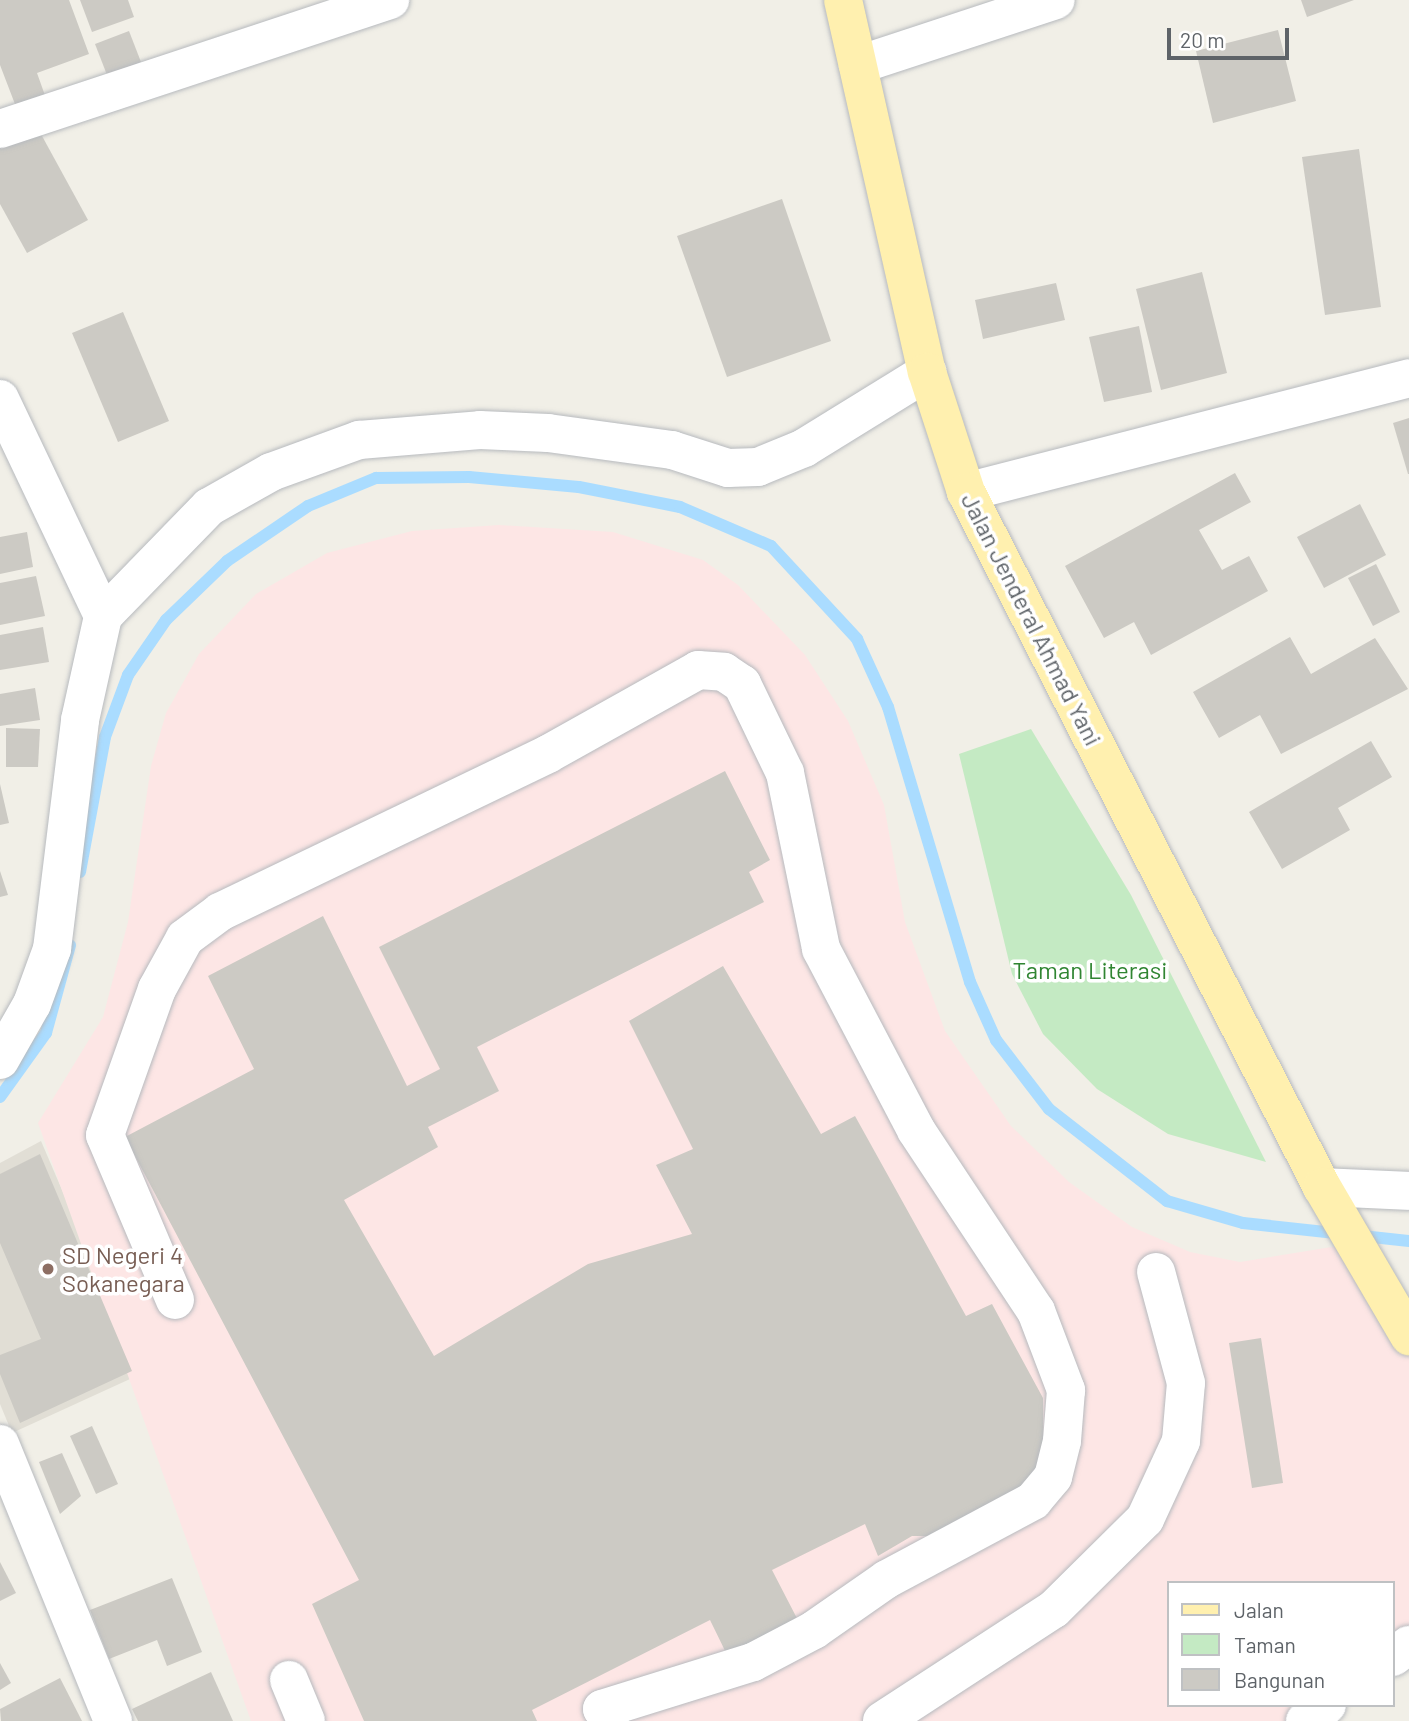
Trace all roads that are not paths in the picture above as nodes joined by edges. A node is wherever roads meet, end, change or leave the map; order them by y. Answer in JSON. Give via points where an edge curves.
{"nodes":[{"id":1,"x":390,"y":0,"type":"edge"},
{"id":2,"x":843,"y":0,"type":"edge"},
{"id":3,"x":1056,"y":0,"type":"edge"},
{"id":4,"x":858,"y":65,"type":"junction"},
{"id":5,"x":0,"y":129,"type":"edge"},
{"id":6,"x":927,"y":372,"type":"junction"},
{"id":7,"x":1409,"y":378,"type":"edge"},
{"id":8,"x":0,"y":399,"type":"edge"},
{"id":9,"x":966,"y":492,"type":"junction"},
{"id":10,"x":103,"y":616,"type":"junction"},
{"id":11,"x":0,"y":1060,"type":"edge"},
{"id":12,"x":1409,"y":1191,"type":"edge"},
{"id":13,"x":1326,"y":1192,"type":"junction"},
{"id":14,"x":1156,"y":1272,"type":"dead end"},
{"id":15,"x":175,"y":1300,"type":"dead end"},
{"id":16,"x":1409,"y":1336,"type":"edge"},
{"id":17,"x":2,"y":1452,"type":"edge"},
{"id":18,"x":289,"y":1680,"type":"dead end"},
{"id":19,"x":1324,"y":1707,"type":"edge"},
{"id":20,"x":600,"y":1717,"type":"edge"},
{"id":21,"x":113,"y":1721,"type":"edge"},
{"id":22,"x":306,"y":1721,"type":"edge"},
{"id":23,"x":882,"y":1721,"type":"edge"},
{"id":24,"x":1306,"y":1721,"type":"edge"}],
"edges":[{"from":1,"to":5,"type":"street"},
{"from":2,"to":4,"type":"main road","name":"Jalan Jenderal Ahmad Yani"},
{"from":3,"to":4,"type":"street"},
{"from":4,"to":6,"type":"main road","name":"Jalan Jenderal Ahmad Yani"},
{"from":6,"to":9,"type":"main road","name":"Jalan Jenderal Ahmad Yani"},
{"from":6,"to":10,"type":"street","via":[[804,448],[758,467],[728,468],[672,450],[548,433],[359,440],[271,472],[209,507]]},
{"from":7,"to":9,"type":"street"},
{"from":8,"to":10,"type":"street"},
{"from":9,"to":13,"type":"main road","name":"Jalan Jenderal Ahmad Yani"},
{"from":10,"to":11,"type":"street","via":[[80,719],[51,949],[32,1004]]},
{"from":12,"to":13,"type":"street"},
{"from":13,"to":16,"type":"main road","name":"Jalan Jenderal Ahmad Yani"},
{"from":14,"to":23,"type":"street","via":[[1186,1383],[1181,1441],[1145,1519],[1054,1609]]},
{"from":15,"to":20,"type":"street","via":[[105,1135],[157,989],[185,938],[220,912],[548,754],[698,670],[724,672],[742,684],[785,773],[821,949],[916,1130],[1036,1311],[1066,1390],[1062,1441],[1052,1477],[1033,1501],[887,1579],[814,1630],[753,1662]]},
{"from":17,"to":21,"type":"street"},
{"from":18,"to":22,"type":"street"},
{"from":19,"to":24,"type":"street"}]}
